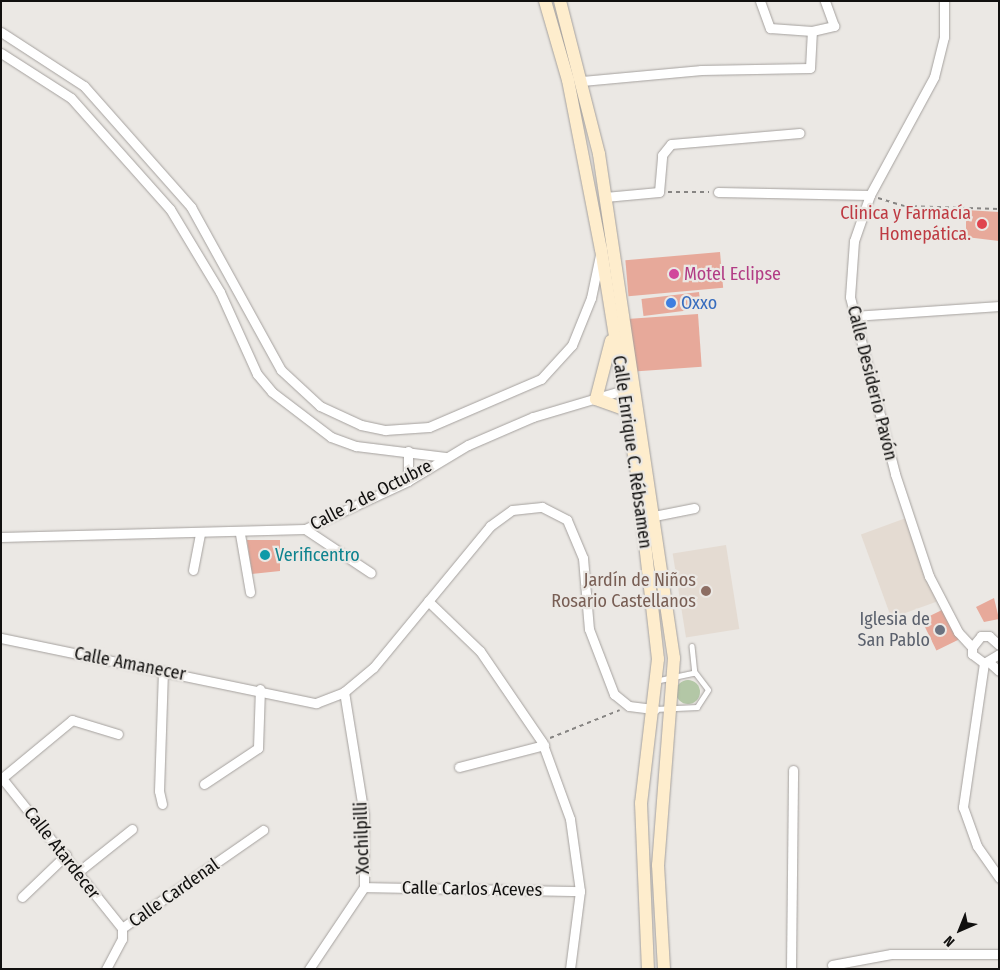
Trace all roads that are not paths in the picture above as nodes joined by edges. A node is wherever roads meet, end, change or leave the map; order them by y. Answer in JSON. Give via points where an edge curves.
{"nodes":[{"id":1,"x":545,"y":1,"type":"edge"},
{"id":2,"x":560,"y":1,"type":"edge"},
{"id":3,"x":760,"y":1,"type":"edge"},
{"id":4,"x":825,"y":1,"type":"edge"},
{"id":5,"x":944,"y":1,"type":"edge"},
{"id":6,"x":812,"y":31,"type":"junction"},
{"id":7,"x":1,"y":32,"type":"edge"},
{"id":8,"x":1,"y":53,"type":"edge"},
{"id":9,"x":582,"y":81,"type":"junction"},
{"id":10,"x":800,"y":132,"type":"dead end"},
{"id":11,"x":718,"y":192,"type":"road end"},
{"id":12,"x":870,"y":195,"type":"junction"},
{"id":13,"x":605,"y":197,"type":"junction"},
{"id":14,"x":202,"y":225,"type":"junction"},
{"id":15,"x":187,"y":234,"type":"junction"},
{"id":16,"x":600,"y":249,"type":"junction"},
{"id":17,"x":999,"y":306,"type":"edge"},
{"id":18,"x":854,"y":316,"type":"junction"},
{"id":19,"x":612,"y":326,"type":"junction"},
{"id":20,"x":634,"y":382,"type":"junction"},
{"id":21,"x":624,"y":392,"type":"junction"},
{"id":22,"x":596,"y":399,"type":"junction"},
{"id":23,"x":626,"y":410,"type":"junction"},
{"id":24,"x":408,"y":451,"type":"junction"},
{"id":25,"x":445,"y":457,"type":"junction"},
{"id":26,"x":408,"y":480,"type":"junction"},
{"id":27,"x":694,"y":508,"type":"dead end"},
{"id":28,"x":654,"y":516,"type":"junction"},
{"id":29,"x":306,"y":529,"type":"junction"},
{"id":30,"x":200,"y":534,"type":"junction"},
{"id":31,"x":240,"y":534,"type":"junction"},
{"id":32,"x":1,"y":537,"type":"edge"},
{"id":33,"x":193,"y":570,"type":"dead end"},
{"id":34,"x":371,"y":573,"type":"dead end"},
{"id":35,"x":250,"y":592,"type":"dead end"},
{"id":36,"x":428,"y":601,"type":"junction"},
{"id":37,"x":1,"y":638,"type":"edge"},
{"id":38,"x":998,"y":640,"type":"edge"},
{"id":39,"x":692,"y":646,"type":"dead end"},
{"id":40,"x":972,"y":647,"type":"junction"},
{"id":41,"x":999,"y":654,"type":"edge"},
{"id":42,"x":987,"y":663,"type":"junction"},
{"id":43,"x":999,"y":671,"type":"edge"},
{"id":44,"x":163,"y":672,"type":"junction"},
{"id":45,"x":695,"y":673,"type":"junction"},
{"id":46,"x":673,"y":676,"type":"junction"},
{"id":47,"x":658,"y":681,"type":"junction"},
{"id":48,"x":260,"y":689,"type":"junction"},
{"id":49,"x":344,"y":692,"type":"junction"},
{"id":50,"x":655,"y":709,"type":"junction"},
{"id":51,"x":671,"y":709,"type":"junction"},
{"id":52,"x":118,"y":734,"type":"dead end"},
{"id":53,"x":543,"y":743,"type":"junction"},
{"id":54,"x":459,"y":767,"type":"dead end"},
{"id":55,"x":793,"y":770,"type":"dead end"},
{"id":56,"x":2,"y":778,"type":"edge"},
{"id":57,"x":204,"y":784,"type":"dead end"},
{"id":58,"x":162,"y":804,"type":"dead end"},
{"id":59,"x":132,"y":829,"type":"dead end"},
{"id":60,"x":263,"y":830,"type":"dead end"},
{"id":61,"x":66,"y":855,"type":"junction"},
{"id":62,"x":78,"y":872,"type":"junction"},
{"id":63,"x":999,"y":878,"type":"edge"},
{"id":64,"x":364,"y":887,"type":"junction"},
{"id":65,"x":580,"y":891,"type":"junction"},
{"id":66,"x":644,"y":893,"type":"junction"},
{"id":67,"x":22,"y":897,"type":"dead end"},
{"id":68,"x":122,"y":928,"type":"junction"},
{"id":69,"x":999,"y":954,"type":"edge"},
{"id":70,"x":832,"y":966,"type":"dead end"},
{"id":71,"x":106,"y":969,"type":"edge"},
{"id":72,"x":310,"y":969,"type":"edge"},
{"id":73,"x":570,"y":969,"type":"edge"},
{"id":74,"x":643,"y":969,"type":"edge"},
{"id":75,"x":648,"y":969,"type":"edge"},
{"id":76,"x":664,"y":969,"type":"edge"},
{"id":77,"x":791,"y":969,"type":"edge"}],
"edges":[{"from":1,"to":16,"type":"main road","name":"Calle Enrique C. Rébsamen","via":[[568,80]]},
{"from":2,"to":9,"type":"main road","name":"Calle Enrique C. Rébsamen"},
{"from":3,"to":6,"type":"street","via":[[770,28]]},
{"from":4,"to":6,"type":"street","via":[[834,26]]},
{"from":5,"to":12,"type":"street","name":"Calle Desiderio Pavón","via":[[944,37],[934,77]]},
{"from":6,"to":9,"type":"street","via":[[810,68],[701,70]]},
{"from":7,"to":14,"type":"street","via":[[84,86]]},
{"from":8,"to":15,"type":"street","via":[[71,98],[170,208]]},
{"from":9,"to":13,"type":"main road","name":"Calle Enrique C. Rébsamen"},
{"from":10,"to":13,"type":"street","via":[[671,144],[662,155],[658,192]]},
{"from":11,"to":12,"type":"street"},
{"from":12,"to":18,"type":"street","name":"Calle Desiderio Pavón","via":[[850,264]]},
{"from":13,"to":20,"type":"main road","name":"Calle Enrique C. Rébsamen"},
{"from":14,"to":15,"type":"street"},
{"from":14,"to":16,"type":"street","via":[[282,370],[338,416],[385,430],[409,430],[447,422],[541,379],[560,362],[576,338],[591,298]]},
{"from":15,"to":24,"type":"street","via":[[220,292],[257,374],[272,392],[331,437],[356,446]]},
{"from":16,"to":19,"type":"main road","name":"Calle Enrique C. Rébsamen"},
{"from":17,"to":18,"type":"street"},
{"from":18,"to":40,"type":"street","name":"Calle Desiderio Pavón","via":[[895,474],[930,576],[958,632]]},
{"from":19,"to":21,"type":"main road","name":"Calle Enrique C. Rébsamen"},
{"from":19,"to":22,"type":"main road"},
{"from":20,"to":21,"type":"street"},
{"from":20,"to":28,"type":"main road","name":"Calle Enrique C. Rébsamen"},
{"from":21,"to":22,"type":"street","name":"Calle 2 de Octubre"},
{"from":21,"to":23,"type":"main road","name":"Calle Enrique C. Rébsamen"},
{"from":22,"to":23,"type":"main road"},
{"from":22,"to":25,"type":"street","name":"Calle 2 de Octubre","via":[[533,417]]},
{"from":23,"to":47,"type":"main road","name":"Calle Enrique C. Rébsamen","via":[[643,516]]},
{"from":24,"to":25,"type":"street"},
{"from":24,"to":26,"type":"street"},
{"from":25,"to":26,"type":"street","name":"Calle 2 de Octubre"},
{"from":26,"to":29,"type":"street","name":"Calle 2 de Octubre"},
{"from":27,"to":28,"type":"street"},
{"from":28,"to":46,"type":"main road","name":"Calle Enrique C. Rébsamen"},
{"from":29,"to":31,"type":"street","name":"Calle 2 de Octubre"},
{"from":29,"to":34,"type":"street"},
{"from":30,"to":31,"type":"street","name":"Calle 2 de Octubre"},
{"from":30,"to":32,"type":"street","name":"Calle 2 de Octubre"},
{"from":30,"to":33,"type":"street"},
{"from":31,"to":35,"type":"street"},
{"from":36,"to":49,"type":"street","name":"Calle Amanecer","via":[[373,668]]},
{"from":36,"to":50,"type":"street","name":"Calle Amanecer","via":[[490,526],[512,510],[542,507],[566,520],[583,558],[589,629],[614,694],[629,706]]},
{"from":36,"to":53,"type":"street","via":[[480,651]]},
{"from":37,"to":44,"type":"street","name":"Calle Amanecer"},
{"from":38,"to":40,"type":"street","via":[[981,636]]},
{"from":39,"to":45,"type":"lane"},
{"from":40,"to":42,"type":"street","name":"Calle Desiderio Pavón","via":[[972,654]]},
{"from":41,"to":42,"type":"street"},
{"from":42,"to":43,"type":"street"},
{"from":42,"to":63,"type":"street","via":[[963,807],[977,846]]},
{"from":44,"to":48,"type":"street","name":"Calle Amanecer"},
{"from":44,"to":58,"type":"street","via":[[159,791]]},
{"from":45,"to":46,"type":"lane"},
{"from":45,"to":51,"type":"lane","via":[[708,690],[705,700],[685,711]]},
{"from":46,"to":47,"type":"lane"},
{"from":46,"to":51,"type":"main road","name":"Calle Enrique C. Rébsamen"},
{"from":47,"to":50,"type":"main road","name":"Calle Enrique C. Rébsamen"},
{"from":48,"to":49,"type":"street","name":"Calle Amanecer","via":[[316,703]]},
{"from":48,"to":57,"type":"street","via":[[258,748]]},
{"from":49,"to":64,"type":"street","name":"Xochilpilli","via":[[364,815]]},
{"from":50,"to":51,"type":"lane"},
{"from":50,"to":66,"type":"main road","name":"Calle Enrique C. Rébsamen","via":[[641,803]]},
{"from":51,"to":76,"type":"main road","name":"Calle Enrique C. Rébsamen","via":[[658,865]]},
{"from":52,"to":56,"type":"street","via":[[72,720]]},
{"from":53,"to":54,"type":"street"},
{"from":53,"to":65,"type":"street","via":[[570,819]]},
{"from":55,"to":77,"type":"street"},
{"from":56,"to":61,"type":"street","name":"Calle Atardecer"},
{"from":59,"to":62,"type":"street"},
{"from":60,"to":68,"type":"street","name":"Calle Cardenal"},
{"from":61,"to":62,"type":"street","name":"Calle Atardecer"},
{"from":61,"to":67,"type":"street"},
{"from":62,"to":68,"type":"street","name":"Calle Atardecer"},
{"from":64,"to":65,"type":"street","name":"Calle Carlos Aceves"},
{"from":64,"to":72,"type":"street","name":"Xochilpilli"},
{"from":65,"to":73,"type":"street"},
{"from":66,"to":74,"type":"street","via":[[640,911]]},
{"from":66,"to":75,"type":"main road","name":"Calle Enrique C. Rébsamen"},
{"from":68,"to":71,"type":"street","name":"Calle Cardenal","via":[[122,939]]},
{"from":69,"to":70,"type":"street","via":[[891,954]]}]}
